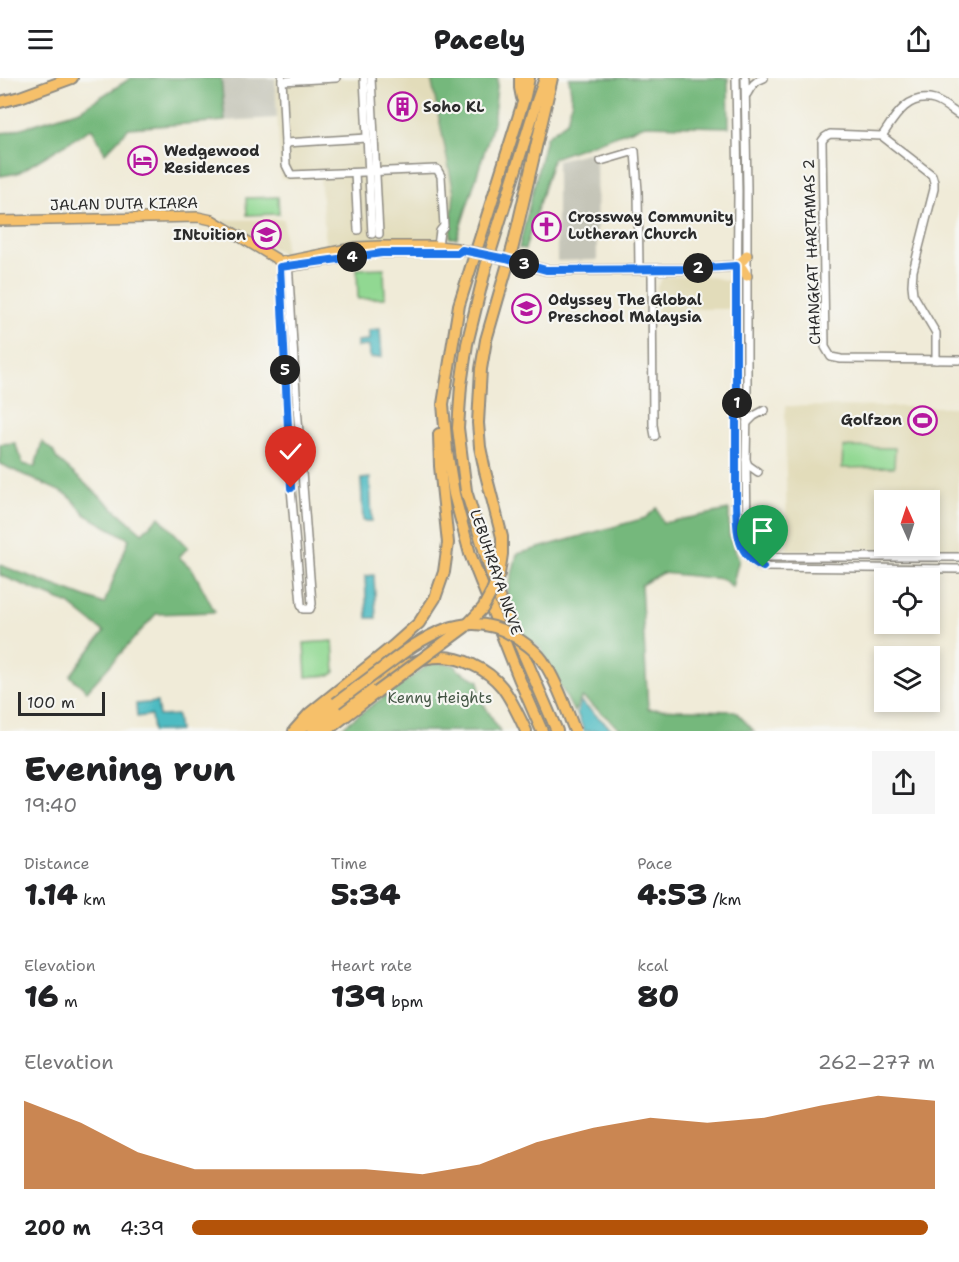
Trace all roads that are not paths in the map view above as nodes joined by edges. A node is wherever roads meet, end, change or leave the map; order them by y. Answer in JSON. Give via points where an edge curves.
{"nodes":[{"id":1,"x":72,"y":78,"type":"edge"},
{"id":2,"x":336,"y":78,"type":"edge"},
{"id":3,"x":364,"y":78,"type":"edge"},
{"id":4,"x":371,"y":78,"type":"edge"},
{"id":5,"x":520,"y":78,"type":"edge"},
{"id":6,"x":529,"y":78,"type":"edge"},
{"id":7,"x":539,"y":78,"type":"edge"},
{"id":8,"x":545,"y":78,"type":"edge"},
{"id":9,"x":552,"y":78,"type":"edge"},
{"id":10,"x":736,"y":78,"type":"edge"},
{"id":11,"x":745,"y":78,"type":"edge"},
{"id":12,"x":764,"y":78,"type":"edge"},
{"id":13,"x":282,"y":80,"type":"edge"},
{"id":14,"x":745,"y":96,"type":"junction"},
{"id":15,"x":0,"y":102,"type":"edge"},
{"id":16,"x":523,"y":104,"type":"junction"},
{"id":17,"x":536,"y":104,"type":"junction"},
{"id":18,"x":959,"y":115,"type":"edge"},
{"id":19,"x":882,"y":136,"type":"junction"},
{"id":20,"x":367,"y":138,"type":"junction"},
{"id":21,"x":285,"y":143,"type":"junction"},
{"id":22,"x":601,"y":161,"type":"dead end"},
{"id":23,"x":355,"y":172,"type":"junction"},
{"id":24,"x":372,"y":172,"type":"junction"},
{"id":25,"x":0,"y":221,"type":"edge"},
{"id":26,"x":358,"y":230,"type":"dead end"},
{"id":27,"x":375,"y":234,"type":"dead end"},
{"id":28,"x":438,"y":246,"type":"junction"},
{"id":29,"x":377,"y":250,"type":"junction"},
{"id":30,"x":462,"y":250,"type":"junction"},
{"id":31,"x":747,"y":255,"type":"junction"},
{"id":32,"x":282,"y":263,"type":"junction"},
{"id":33,"x":736,"y":266,"type":"junction"},
{"id":34,"x":639,"y":267,"type":"junction"},
{"id":35,"x":652,"y":270,"type":"junction"},
{"id":36,"x":747,"y":276,"type":"junction"},
{"id":37,"x":936,"y":360,"type":"junction"},
{"id":38,"x":959,"y":360,"type":"edge"},
{"id":39,"x":443,"y":404,"type":"junction"},
{"id":40,"x":765,"y":410,"type":"dead end"},
{"id":41,"x":747,"y":423,"type":"junction"},
{"id":42,"x":655,"y":436,"type":"dead end"},
{"id":43,"x":746,"y":460,"type":"junction"},
{"id":44,"x":758,"y":472,"type":"dead end"},
{"id":45,"x":959,"y":557,"type":"edge"},
{"id":46,"x":959,"y":569,"type":"edge"},
{"id":47,"x":295,"y":731,"type":"edge"},
{"id":48,"x":313,"y":731,"type":"edge"},
{"id":49,"x":326,"y":731,"type":"edge"},
{"id":50,"x":526,"y":731,"type":"edge"},
{"id":51,"x":542,"y":731,"type":"edge"},
{"id":52,"x":557,"y":731,"type":"edge"},
{"id":53,"x":575,"y":731,"type":"edge"}],
"edges":[{"from":1,"to":15,"type":"highway"},
{"from":2,"to":13,"type":"street"},
{"from":3,"to":20,"type":"street"},
{"from":4,"to":24,"type":"street"},
{"from":5,"to":16,"type":"highway"},
{"from":6,"to":16,"type":"highway","name":"LEBUHRAYA NKVE"},
{"from":7,"to":17,"type":"highway"},
{"from":8,"to":17,"type":"highway"},
{"from":9,"to":49,"type":"highway","bridge":true,"via":[[480,369],[477,423],[502,537],[499,574],[483,608],[465,627]]},
{"from":10,"to":33,"type":"street"},
{"from":11,"to":14,"type":"street"},
{"from":12,"to":14,"type":"street","via":[[751,86]]},
{"from":13,"to":21,"type":"street"},
{"from":14,"to":31,"type":"street"},
{"from":16,"to":39,"type":"highway","name":"LEBUHRAYA NKVE","via":[[459,305]]},
{"from":17,"to":52,"type":"highway","name":"LEBUHRAYA NKVE","via":[[486,267],[467,344],[458,428],[466,491],[498,595]]},
{"from":18,"to":19,"type":"street","via":[[936,100],[916,100],[901,109]]},
{"from":19,"to":37,"type":"street","via":[[932,175],[934,182],[912,285],[913,294],[936,333]]},
{"from":19,"to":37,"type":"street","name":"CHANGKAT HARTAMAS 2","via":[[830,134],[822,141],[825,347],[831,357],[841,360]]},
{"from":20,"to":21,"type":"street"},
{"from":20,"to":24,"type":"street"},
{"from":21,"to":23,"type":"street","via":[[286,165],[291,175]]},
{"from":22,"to":34,"type":"street","via":[[635,152]]},
{"from":23,"to":24,"type":"street"},
{"from":23,"to":26,"type":"street"},
{"from":24,"to":27,"type":"street"},
{"from":24,"to":28,"type":"street","via":[[437,169],[441,176],[444,226]]},
{"from":25,"to":32,"type":"main road","name":"JALAN DUTA KIARA","via":[[198,217],[212,220]]},
{"from":28,"to":29,"type":"main road"},
{"from":28,"to":30,"type":"main road"},
{"from":29,"to":30,"type":"main road"},
{"from":29,"to":32,"type":"main road","via":[[357,247]]},
{"from":30,"to":34,"type":"main road","bridge":true,"via":[[546,270]]},
{"from":31,"to":33,"type":"main road"},
{"from":31,"to":36,"type":"street"},
{"from":32,"to":32,"type":"street","via":[[312,603],[306,610],[301,604],[291,488]]},
{"from":33,"to":35,"type":"main road"},
{"from":33,"to":36,"type":"main road"},
{"from":33,"to":46,"type":"street","via":[[737,533],[751,560],[763,567]]},
{"from":34,"to":35,"type":"main road"},
{"from":35,"to":42,"type":"street"},
{"from":36,"to":41,"type":"street"},
{"from":37,"to":38,"type":"street","name":"CHANGKAT HARTAMAS 2"},
{"from":39,"to":47,"type":"highway","via":[[439,432],[447,543],[444,572],[435,598],[418,623],[309,714]]},
{"from":39,"to":51,"type":"highway","name":"LEBUHRAYA NKVE","via":[[454,494],[470,554]]},
{"from":40,"to":41,"type":"street"},
{"from":41,"to":43,"type":"street"},
{"from":43,"to":44,"type":"street"},
{"from":43,"to":45,"type":"street","via":[[748,536],[752,546],[767,557]]},
{"from":47,"to":53,"type":"highway","bridge":true,"via":[[426,637],[450,627],[475,624],[508,633],[530,647],[544,662]]},
{"from":48,"to":50,"type":"highway","via":[[389,674],[420,659],[435,657],[466,661],[485,671],[500,684]]}]}
